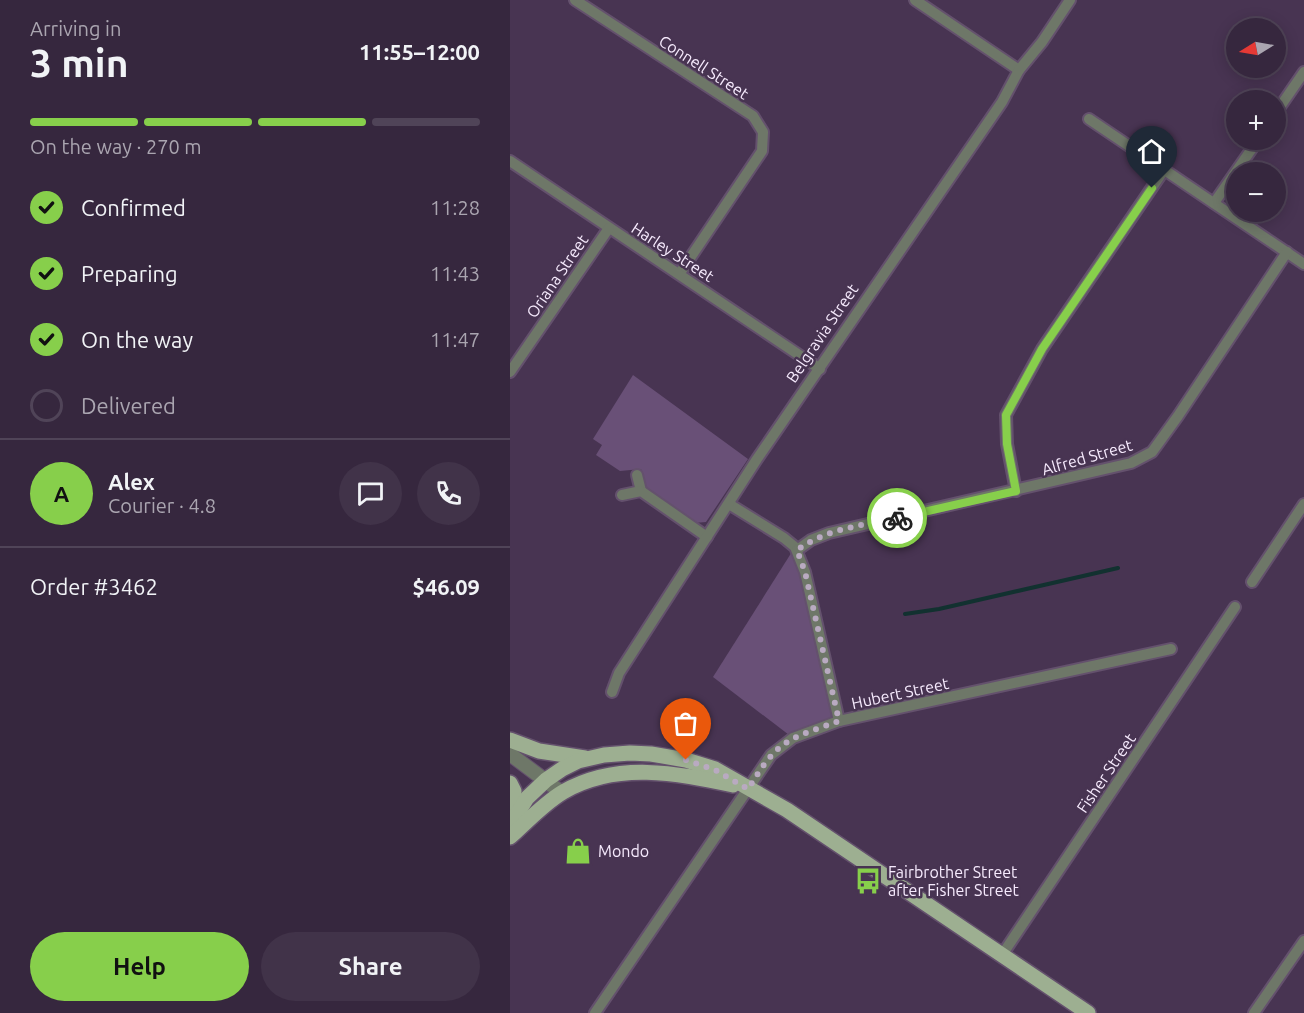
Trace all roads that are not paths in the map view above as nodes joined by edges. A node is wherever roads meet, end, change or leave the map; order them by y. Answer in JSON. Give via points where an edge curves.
{"nodes":[{"id":1,"x":575,"y":0,"type":"edge"},
{"id":2,"x":915,"y":0,"type":"edge"},
{"id":3,"x":1070,"y":0,"type":"edge"},
{"id":4,"x":1019,"y":70,"type":"junction"},
{"id":5,"x":1304,"y":72,"type":"edge"},
{"id":6,"x":1286,"y":98,"type":"edge"},
{"id":7,"x":1089,"y":119,"type":"dead end"},
{"id":8,"x":1251,"y":150,"type":"edge"},
{"id":9,"x":510,"y":161,"type":"edge"},
{"id":10,"x":1164,"y":170,"type":"junction"},
{"id":11,"x":1214,"y":204,"type":"junction"},
{"id":12,"x":609,"y":228,"type":"junction"},
{"id":13,"x":1287,"y":252,"type":"junction"},
{"id":14,"x":1304,"y":264,"type":"edge"},
{"id":15,"x":680,"y":273,"type":"junction"},
{"id":16,"x":820,"y":369,"type":"junction"},
{"id":17,"x":510,"y":372,"type":"edge"},
{"id":18,"x":637,"y":475,"type":"dead end"},
{"id":19,"x":640,"y":491,"type":"junction"},
{"id":20,"x":1016,"y":491,"type":"junction"},
{"id":21,"x":622,"y":495,"type":"dead end"},
{"id":22,"x":729,"y":504,"type":"junction"},
{"id":23,"x":1304,"y":504,"type":"edge"},
{"id":24,"x":707,"y":537,"type":"junction"},
{"id":25,"x":797,"y":550,"type":"junction"},
{"id":26,"x":1252,"y":582,"type":"dead end"},
{"id":27,"x":1235,"y":607,"type":"dead end"},
{"id":28,"x":1171,"y":649,"type":"dead end"},
{"id":29,"x":612,"y":692,"type":"dead end"},
{"id":30,"x":839,"y":721,"type":"junction"},
{"id":31,"x":510,"y":740,"type":"edge"},
{"id":32,"x":510,"y":754,"type":"edge"},
{"id":33,"x":587,"y":759,"type":"junction"},
{"id":34,"x":546,"y":780,"type":"junction"},
{"id":35,"x":510,"y":783,"type":"edge"},
{"id":36,"x":748,"y":789,"type":"junction"},
{"id":37,"x":562,"y":793,"type":"junction"},
{"id":38,"x":510,"y":825,"type":"edge"},
{"id":39,"x":510,"y":837,"type":"edge"},
{"id":40,"x":1304,"y":940,"type":"edge"},
{"id":41,"x":1002,"y":955,"type":"junction"},
{"id":42,"x":595,"y":1013,"type":"edge"},
{"id":43,"x":1089,"y":1013,"type":"edge"},
{"id":44,"x":1254,"y":1013,"type":"edge"}],
"edges":[{"from":1,"to":15,"type":"street","name":"Connell Street","via":[[753,116],[763,132],[762,150]]},
{"from":2,"to":4,"type":"street"},
{"from":3,"to":4,"type":"street","name":"Belgravia Street"},
{"from":4,"to":16,"type":"street","name":"Belgravia Street","via":[[1002,102]]},
{"from":5,"to":6,"type":"street"},
{"from":7,"to":10,"type":"street"},
{"from":8,"to":11,"type":"street"},
{"from":9,"to":12,"type":"street","name":"Harley Street"},
{"from":10,"to":11,"type":"street"},
{"from":10,"to":20,"type":"street","via":[[1042,349],[1006,415]]},
{"from":11,"to":13,"type":"street"},
{"from":12,"to":15,"type":"street","name":"Harley Street"},
{"from":12,"to":17,"type":"street","name":"Oriana Street"},
{"from":13,"to":14,"type":"street"},
{"from":13,"to":20,"type":"street","name":"Alfred Street","via":[[1152,452],[1131,463]]},
{"from":15,"to":16,"type":"street","name":"Harley Street"},
{"from":16,"to":22,"type":"street","name":"Belgravia Street"},
{"from":18,"to":19,"type":"street"},
{"from":19,"to":21,"type":"street"},
{"from":19,"to":24,"type":"street"},
{"from":20,"to":25,"type":"street","name":"Alfred Street","via":[[829,533]]},
{"from":22,"to":24,"type":"street","name":"Belgravia Street"},
{"from":22,"to":25,"type":"street"},
{"from":23,"to":26,"type":"street"},
{"from":24,"to":29,"type":"street","name":"Belgravia Street","via":[[619,672]]},
{"from":25,"to":30,"type":"street"},
{"from":27,"to":41,"type":"street","name":"Fisher Street"},
{"from":28,"to":30,"type":"street","name":"Hubert Street"},
{"from":30,"to":36,"type":"street","name":"Hubert Street","via":[[780,747]]},
{"from":31,"to":33,"type":"main road","via":[[539,751]]},
{"from":32,"to":34,"type":"street"},
{"from":33,"to":34,"type":"main road","via":[[562,768]]},
{"from":33,"to":36,"type":"main road","via":[[630,753],[686,760],[715,770]]},
{"from":34,"to":37,"type":"street"},
{"from":34,"to":38,"type":"main road","via":[[527,798]]},
{"from":35,"to":38,"type":"main road","via":[[514,791]]},
{"from":36,"to":37,"type":"main road","via":[[640,771],[610,774]]},
{"from":36,"to":41,"type":"main road","via":[[787,810]]},
{"from":36,"to":42,"type":"street","name":"Hubert Street"},
{"from":37,"to":39,"type":"main road"},
{"from":40,"to":44,"type":"street"},
{"from":41,"to":43,"type":"main road"}]}
